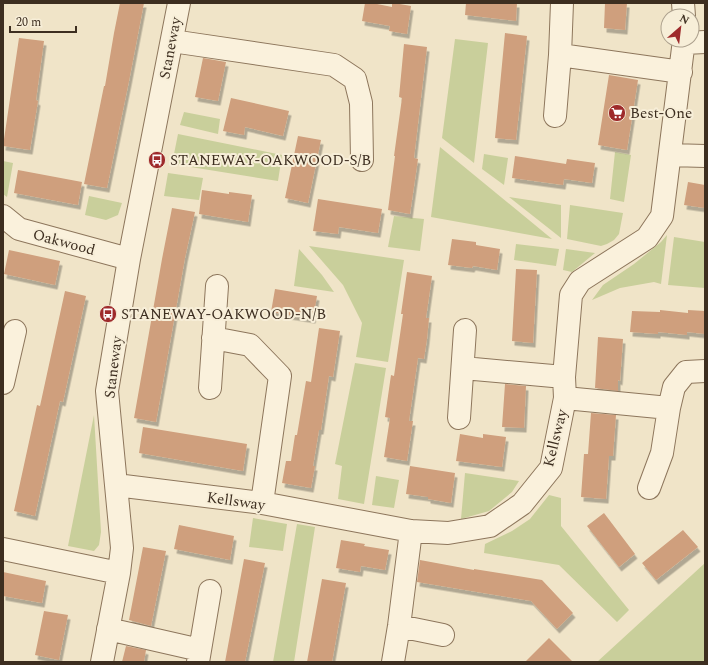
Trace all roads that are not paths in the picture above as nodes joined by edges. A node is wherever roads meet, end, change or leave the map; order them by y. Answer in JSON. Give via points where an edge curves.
{"nodes":[{"id":1,"x":179,"y":3,"type":"edge"},
{"id":2,"x":562,"y":3,"type":"edge"},
{"id":3,"x":172,"y":41,"type":"junction"},
{"id":4,"x":689,"y":48,"type":"edge"},
{"id":5,"x":560,"y":55,"type":"junction"},
{"id":6,"x":681,"y":72,"type":"junction"},
{"id":7,"x":555,"y":116,"type":"dead end"},
{"id":8,"x":670,"y":155,"type":"junction"},
{"id":9,"x":705,"y":156,"type":"edge"},
{"id":10,"x":362,"y":160,"type":"dead end"},
{"id":11,"x":3,"y":216,"type":"edge"},
{"id":12,"x":129,"y":260,"type":"junction"},
{"id":13,"x":217,"y":286,"type":"dead end"},
{"id":14,"x":465,"y":330,"type":"dead end"},
{"id":15,"x":15,"y":331,"type":"dead end"},
{"id":16,"x":213,"y":338,"type":"junction"},
{"id":17,"x":463,"y":368,"type":"junction"},
{"id":18,"x":705,"y":371,"type":"edge"},
{"id":19,"x":3,"y":383,"type":"edge"},
{"id":20,"x":210,"y":388,"type":"dead end"},
{"id":21,"x":565,"y":388,"type":"junction"},
{"id":22,"x":668,"y":408,"type":"junction"},
{"id":23,"x":460,"y":418,"type":"dead end"},
{"id":24,"x":116,"y":485,"type":"junction"},
{"id":25,"x":649,"y":488,"type":"dead end"},
{"id":26,"x":262,"y":504,"type":"junction"},
{"id":27,"x":411,"y":531,"type":"junction"},
{"id":28,"x":3,"y":549,"type":"edge"},
{"id":29,"x":119,"y":573,"type":"junction"},
{"id":30,"x":210,"y":591,"type":"dead end"},
{"id":31,"x":399,"y":626,"type":"junction"},
{"id":32,"x":108,"y":629,"type":"junction"},
{"id":33,"x":443,"y":635,"type":"dead end"},
{"id":34,"x":199,"y":656,"type":"edge"},
{"id":35,"x":102,"y":662,"type":"edge"},
{"id":36,"x":393,"y":662,"type":"edge"}],
"edges":[{"from":1,"to":3,"type":"street","name":"Staneway"},
{"from":2,"to":5,"type":"street"},
{"from":3,"to":10,"type":"street","via":[[334,65],[354,79],[361,103]]},
{"from":3,"to":12,"type":"street","name":"Staneway"},
{"from":4,"to":6,"type":"street","name":"Kellsway"},
{"from":5,"to":6,"type":"street"},
{"from":5,"to":7,"type":"street"},
{"from":6,"to":8,"type":"street","name":"Kellsway"},
{"from":8,"to":9,"type":"street"},
{"from":8,"to":21,"type":"street","name":"Kellsway","via":[[662,216],[647,238],[580,281],[571,295]]},
{"from":11,"to":12,"type":"street","name":"Oakwood","via":[[19,229]]},
{"from":12,"to":24,"type":"street","name":"Staneway","via":[[107,391]]},
{"from":13,"to":16,"type":"street"},
{"from":14,"to":17,"type":"street"},
{"from":15,"to":19,"type":"street"},
{"from":16,"to":20,"type":"street"},
{"from":16,"to":26,"type":"street","via":[[250,345],[280,376]]},
{"from":17,"to":21,"type":"street"},
{"from":17,"to":23,"type":"street"},
{"from":18,"to":22,"type":"street","via":[[686,372],[674,387]]},
{"from":21,"to":22,"type":"street"},
{"from":21,"to":27,"type":"street","name":"Kellsway","via":[[551,468],[522,504],[490,526],[448,533]]},
{"from":22,"to":25,"type":"street","via":[[662,453]]},
{"from":24,"to":26,"type":"street","name":"Kellsway"},
{"from":24,"to":29,"type":"street","name":"Staneway","via":[[122,548]]},
{"from":26,"to":27,"type":"street","name":"Kellsway"},
{"from":27,"to":31,"type":"street"},
{"from":28,"to":29,"type":"street"},
{"from":29,"to":32,"type":"street","name":"Staneway"},
{"from":30,"to":34,"type":"street"},
{"from":31,"to":33,"type":"street"},
{"from":31,"to":36,"type":"street"},
{"from":32,"to":34,"type":"street"},
{"from":32,"to":35,"type":"street","name":"Staneway"}]}
